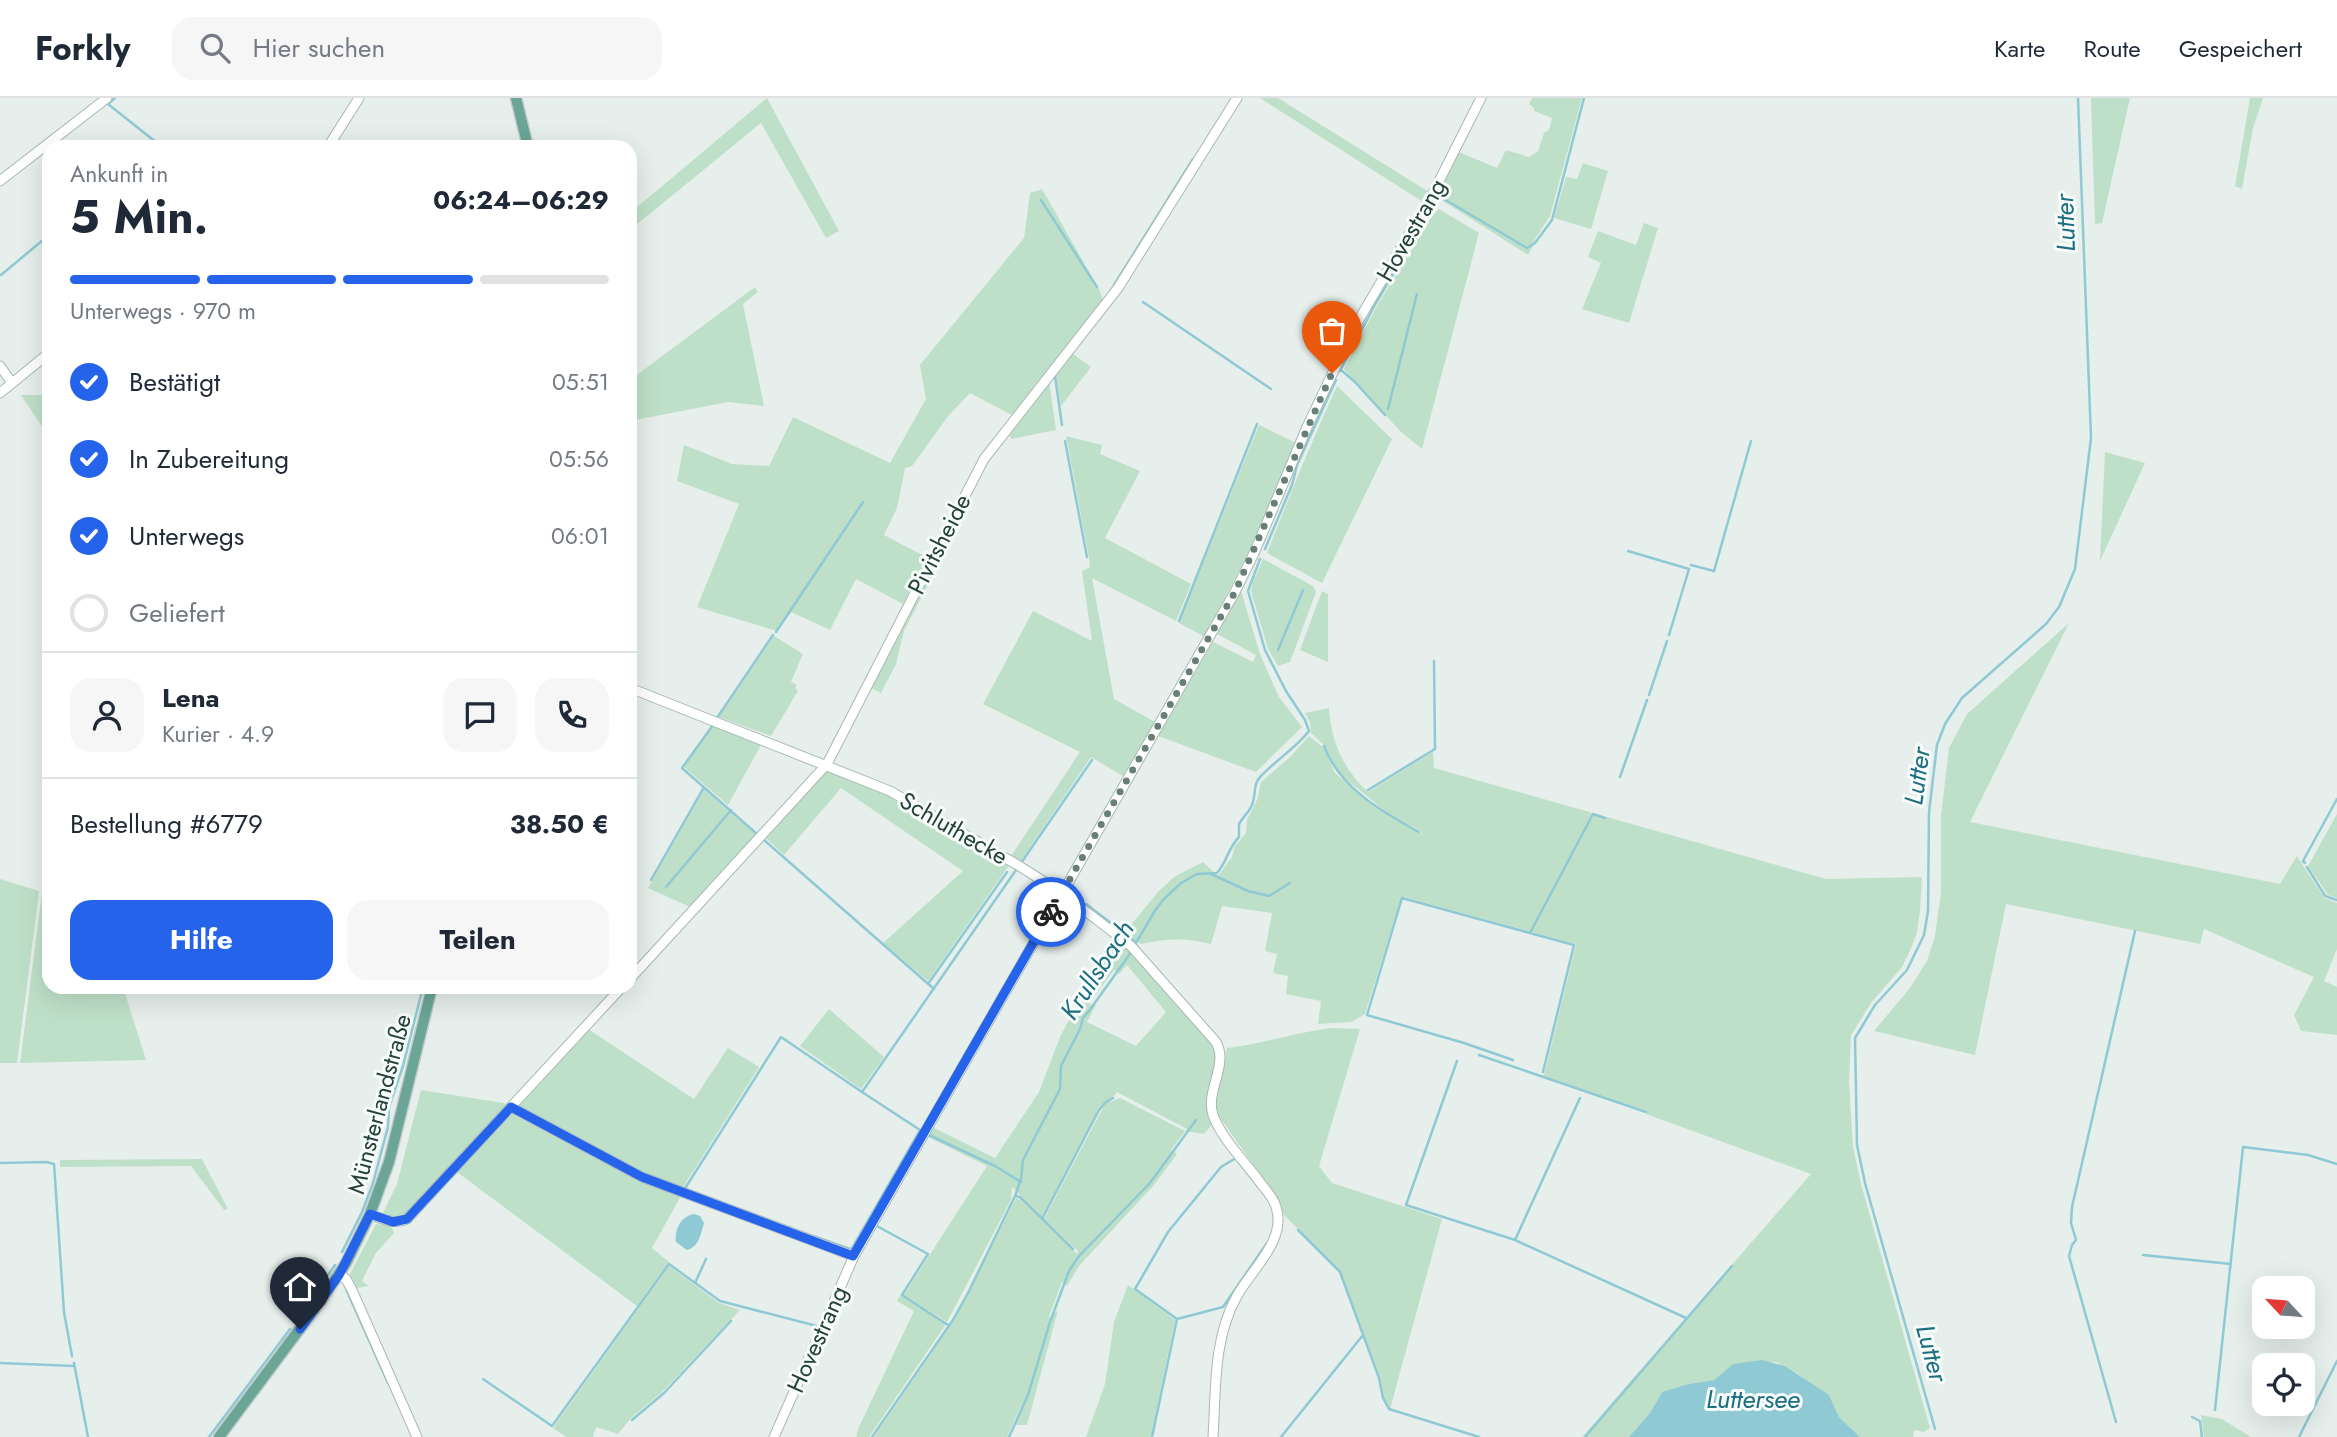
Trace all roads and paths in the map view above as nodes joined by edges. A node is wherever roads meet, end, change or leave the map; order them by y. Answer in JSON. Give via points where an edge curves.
{"nodes":[{"id":1,"x":107,"y":98,"type":"edge"},
{"id":2,"x":359,"y":98,"type":"edge"},
{"id":3,"x":516,"y":98,"type":"edge"},
{"id":4,"x":1237,"y":98,"type":"edge"},
{"id":5,"x":1481,"y":98,"type":"edge"},
{"id":6,"x":53,"y":140,"type":"edge"},
{"id":7,"x":332,"y":140,"type":"edge"},
{"id":8,"x":526,"y":140,"type":"edge"},
{"id":9,"x":42,"y":148,"type":"edge"},
{"id":10,"x":0,"y":181,"type":"edge"},
{"id":11,"x":42,"y":359,"type":"edge"},
{"id":12,"x":0,"y":366,"type":"edge"},
{"id":13,"x":12,"y":383,"type":"junction"},
{"id":14,"x":0,"y":393,"type":"edge"},
{"id":15,"x":637,"y":691,"type":"edge"},
{"id":16,"x":827,"y":764,"type":"junction"},
{"id":17,"x":1062,"y":893,"type":"junction"},
{"id":18,"x":637,"y":971,"type":"edge"},
{"id":19,"x":430,"y":994,"type":"edge"},
{"id":20,"x":616,"y":994,"type":"edge"},
{"id":21,"x":511,"y":1107,"type":"junction"},
{"id":22,"x":370,"y":1214,"type":"junction"},
{"id":23,"x":853,"y":1256,"type":"junction"},
{"id":24,"x":339,"y":1275,"type":"junction"},
{"id":25,"x":219,"y":1437,"type":"edge"},
{"id":26,"x":417,"y":1437,"type":"edge"},
{"id":27,"x":774,"y":1437,"type":"edge"},
{"id":28,"x":1213,"y":1437,"type":"edge"}],
"edges":[{"from":1,"to":6,"type":"street"},
{"from":2,"to":7,"type":"street"},
{"from":3,"to":8,"type":"main road"},
{"from":4,"to":16,"type":"street","name":"Pivitsheide","via":[[1118,288],[984,459]]},
{"from":5,"to":17,"type":"street","name":"Hovestrang","via":[[1431,197],[1353,328],[1235,592]]},
{"from":9,"to":10,"type":"street"},
{"from":11,"to":13,"type":"street"},
{"from":12,"to":13,"type":"street"},
{"from":13,"to":14,"type":"street"},
{"from":15,"to":16,"type":"street","name":"Schluthecke"},
{"from":16,"to":17,"type":"street","name":"Schluthecke","via":[[890,790]]},
{"from":16,"to":18,"type":"street","name":"Pivitsheide"},
{"from":17,"to":23,"type":"street","name":"Hovestrang"},
{"from":17,"to":28,"type":"street","name":"Schluthecke","via":[[1133,948],[1219,1046],[1212,1113],[1276,1205],[1278,1229],[1225,1325]]},
{"from":19,"to":22,"type":"main road","name":"Münsterlandstraße","via":[[389,1162]]},
{"from":20,"to":21,"type":"street"},
{"from":21,"to":22,"type":"street","via":[[407,1219],[393,1222]]},
{"from":21,"to":23,"type":"street","via":[[642,1177]]},
{"from":22,"to":24,"type":"main road","name":"Münsterlandstraße"},
{"from":23,"to":27,"type":"street","name":"Hovestrang"},
{"from":24,"to":25,"type":"main road","name":"Münsterlandstraße"},
{"from":24,"to":26,"type":"street","via":[[352,1290]]}]}
